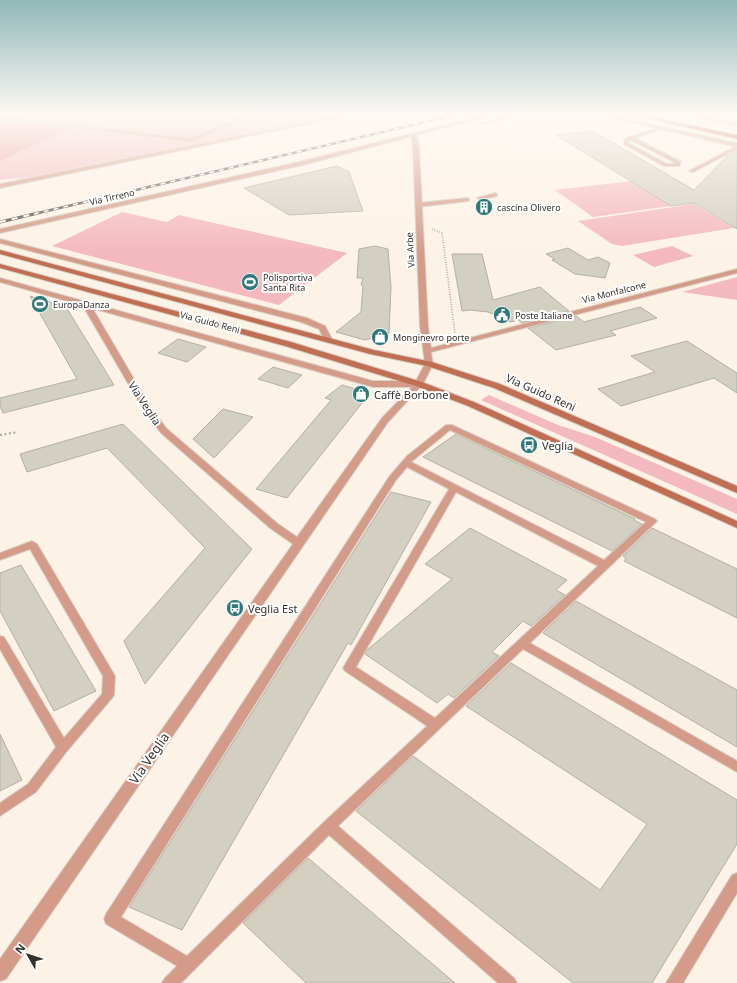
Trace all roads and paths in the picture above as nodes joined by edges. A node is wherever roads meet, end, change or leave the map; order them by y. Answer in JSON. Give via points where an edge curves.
{"nodes":[{"id":1,"x":124,"y":161,"type":"edge"},
{"id":2,"x":312,"y":161,"type":"edge"},
{"id":3,"x":416,"y":161,"type":"edge"},
{"id":4,"x":657,"y":161,"type":"edge"},
{"id":5,"x":675,"y":161,"type":"edge"},
{"id":6,"x":710,"y":161,"type":"edge"},
{"id":7,"x":691,"y":171,"type":"dead end"},
{"id":8,"x":0,"y":186,"type":"edge"},
{"id":9,"x":495,"y":195,"type":"dead end"},
{"id":10,"x":480,"y":198,"type":"dead end"},
{"id":11,"x":467,"y":200,"type":"dead end"},
{"id":12,"x":418,"y":205,"type":"junction"},
{"id":13,"x":0,"y":232,"type":"edge"},
{"id":14,"x":0,"y":241,"type":"edge"},
{"id":15,"x":0,"y":252,"type":"edge"},
{"id":16,"x":0,"y":266,"type":"edge"},
{"id":17,"x":737,"y":271,"type":"edge"},
{"id":18,"x":0,"y":280,"type":"edge"},
{"id":19,"x":92,"y":306,"type":"junction"},
{"id":20,"x":328,"y":339,"type":"junction"},
{"id":21,"x":427,"y":351,"type":"junction"},
{"id":22,"x":429,"y":364,"type":"junction"},
{"id":23,"x":419,"y":384,"type":"junction"},
{"id":24,"x":18,"y":432,"type":"dead end"},
{"id":25,"x":0,"y":435,"type":"edge"},
{"id":26,"x":406,"y":463,"type":"junction"},
{"id":27,"x":455,"y":487,"type":"junction"},
{"id":28,"x":737,"y":490,"type":"edge"},
{"id":29,"x":737,"y":525,"type":"edge"},
{"id":30,"x":298,"y":544,"type":"junction"},
{"id":31,"x":0,"y":557,"type":"edge"},
{"id":32,"x":605,"y":564,"type":"junction"},
{"id":33,"x":0,"y":640,"type":"edge"},
{"id":34,"x":522,"y":643,"type":"junction"},
{"id":35,"x":436,"y":725,"type":"junction"},
{"id":36,"x":63,"y":747,"type":"junction"},
{"id":37,"x":737,"y":767,"type":"edge"},
{"id":38,"x":0,"y":810,"type":"edge"},
{"id":39,"x":330,"y":826,"type":"junction"},
{"id":40,"x":737,"y":880,"type":"edge"},
{"id":41,"x":189,"y":964,"type":"junction"},
{"id":42,"x":0,"y":973,"type":"edge"},
{"id":43,"x":170,"y":983,"type":"edge"},
{"id":44,"x":509,"y":983,"type":"edge"},
{"id":45,"x":674,"y":983,"type":"edge"}],
"edges":[{"from":1,"to":8,"type":"street"},
{"from":2,"to":13,"type":"street","name":"Via Tirreno"},
{"from":3,"to":12,"type":"street","name":"Via Arbe"},
{"from":4,"to":5,"type":"lane","via":[[666,166],[677,165],[679,163]]},
{"from":6,"to":7,"type":"lane"},
{"from":9,"to":10,"type":"lane"},
{"from":11,"to":12,"type":"lane"},
{"from":12,"to":21,"type":"street","name":"Via Arbe"},
{"from":14,"to":20,"type":"street","via":[[304,320],[322,328]]},
{"from":15,"to":20,"type":"main road","name":"Via Guido Reni"},
{"from":16,"to":23,"type":"main road","name":"Via Guido Reni","via":[[288,344]]},
{"from":17,"to":21,"type":"street","name":"Via Monfalcone"},
{"from":18,"to":19,"type":"street","name":"Via Guido Reni"},
{"from":19,"to":23,"type":"street","name":"Via Guido Reni","via":[[373,384]]},
{"from":19,"to":30,"type":"street","name":"Via Veglia","via":[[90,311],[147,409],[164,431]]},
{"from":20,"to":22,"type":"main road","name":"Via Guido Reni"},
{"from":21,"to":22,"type":"street","name":"Via Arbe"},
{"from":22,"to":23,"type":"street","name":"Via Veglia"},
{"from":22,"to":28,"type":"main road","name":"Via Guido Reni","via":[[497,386]]},
{"from":23,"to":29,"type":"main road","name":"Via Guido Reni","via":[[471,404]]},
{"from":23,"to":30,"type":"street","name":"Via Veglia","via":[[391,413]]},
{"from":24,"to":25,"type":"path"},
{"from":26,"to":27,"type":"lane"},
{"from":26,"to":32,"type":"lane","via":[[449,428],[652,521]]},
{"from":26,"to":41,"type":"lane","via":[[392,479],[111,919]]},
{"from":27,"to":32,"type":"lane"},
{"from":27,"to":35,"type":"lane","via":[[349,668]]},
{"from":30,"to":42,"type":"street","name":"Via Veglia"},
{"from":31,"to":36,"type":"lane","via":[[32,544],[109,676],[108,695]]},
{"from":32,"to":34,"type":"lane"},
{"from":33,"to":36,"type":"lane"},
{"from":34,"to":35,"type":"lane"},
{"from":34,"to":37,"type":"lane"},
{"from":35,"to":39,"type":"lane"},
{"from":36,"to":38,"type":"lane","via":[[32,788]]},
{"from":39,"to":41,"type":"lane"},
{"from":39,"to":44,"type":"lane"},
{"from":40,"to":45,"type":"lane"},
{"from":41,"to":43,"type":"lane"}]}
